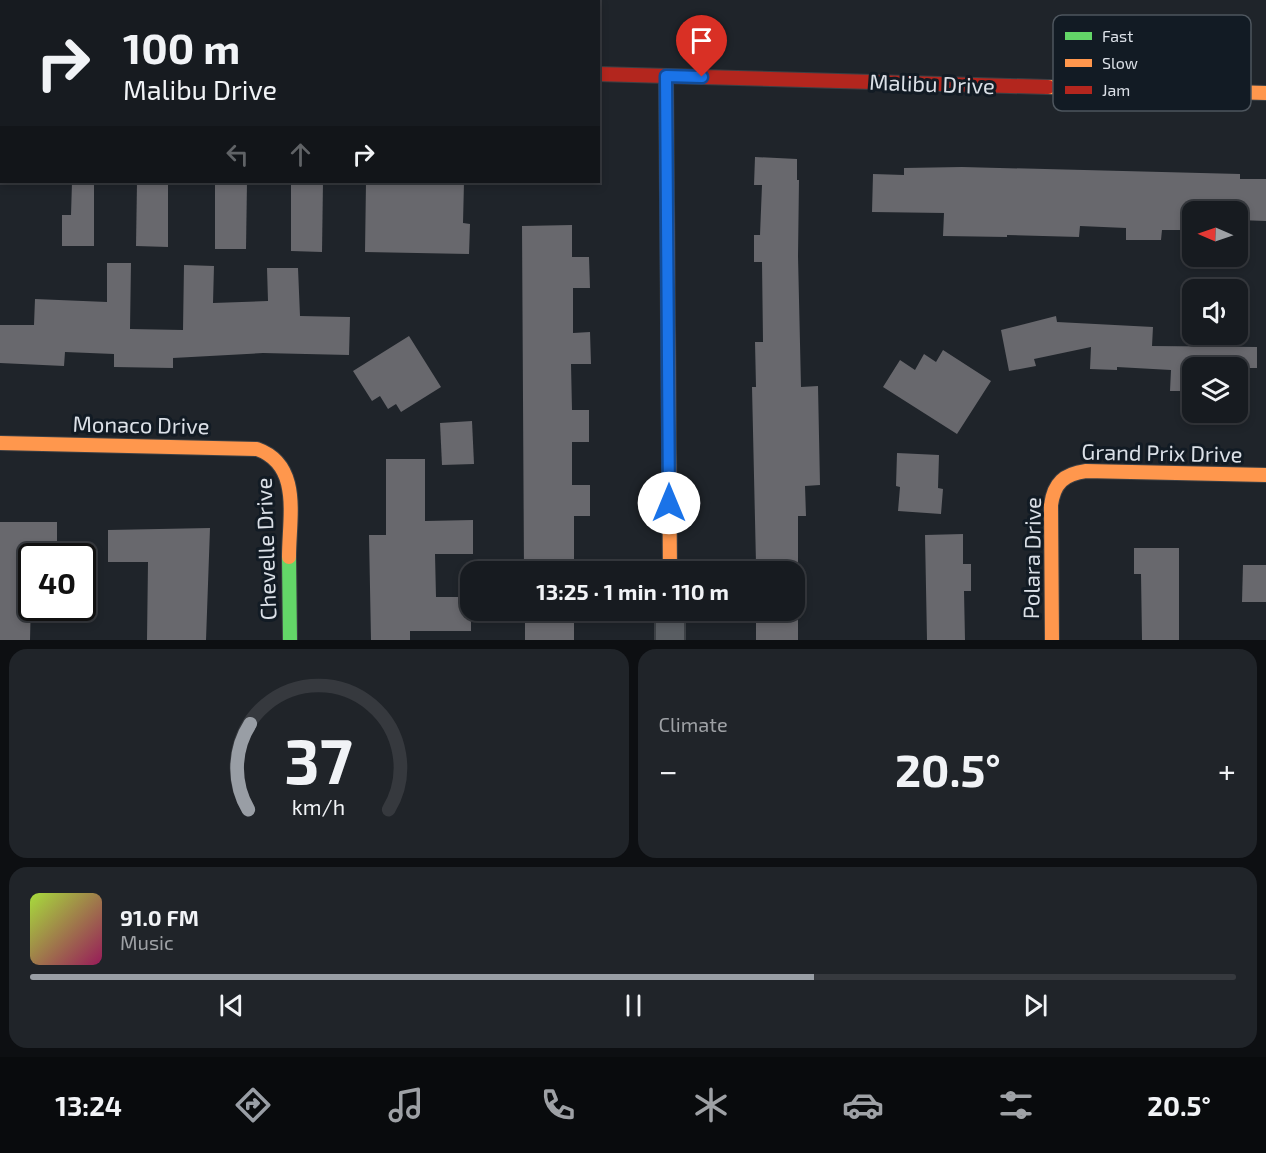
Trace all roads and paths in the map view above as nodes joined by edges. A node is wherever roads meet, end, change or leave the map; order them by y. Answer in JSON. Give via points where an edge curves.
{"nodes":[{"id":1,"x":600,"y":74,"type":"edge"},
{"id":2,"x":666,"y":76,"type":"junction"},
{"id":3,"x":1053,"y":87,"type":"edge"},
{"id":4,"x":1251,"y":93,"type":"edge"},
{"id":5,"x":1266,"y":93,"type":"edge"},
{"id":6,"x":0,"y":443,"type":"edge"},
{"id":7,"x":278,"y":459,"type":"joint"},
{"id":8,"x":1266,"y":475,"type":"edge"},
{"id":9,"x":1059,"y":479,"type":"joint"},
{"id":10,"x":670,"y":561,"type":"edge"},
{"id":11,"x":670,"y":621,"type":"edge"},
{"id":12,"x":290,"y":640,"type":"edge"},
{"id":13,"x":670,"y":640,"type":"edge"},
{"id":14,"x":1052,"y":640,"type":"edge"}],
"edges":[{"from":1,"to":2,"type":"street","name":"Malibu Drive"},
{"from":2,"to":3,"type":"street","name":"Malibu Drive"},
{"from":2,"to":10,"type":"street"},
{"from":4,"to":5,"type":"street","name":"Malibu Drive"},
{"from":6,"to":7,"type":"street","name":"Monaco Drive","via":[[257,449]]},
{"from":7,"to":12,"type":"street","name":"Chevelle Drive","via":[[287,471],[289,484]]},
{"from":8,"to":9,"type":"street","name":"Grand Prix Drive","via":[[1086,471],[1072,472]]},
{"from":9,"to":14,"type":"street","name":"Polara Drive","via":[[1051,505]]},
{"from":11,"to":13,"type":"street"}]}
